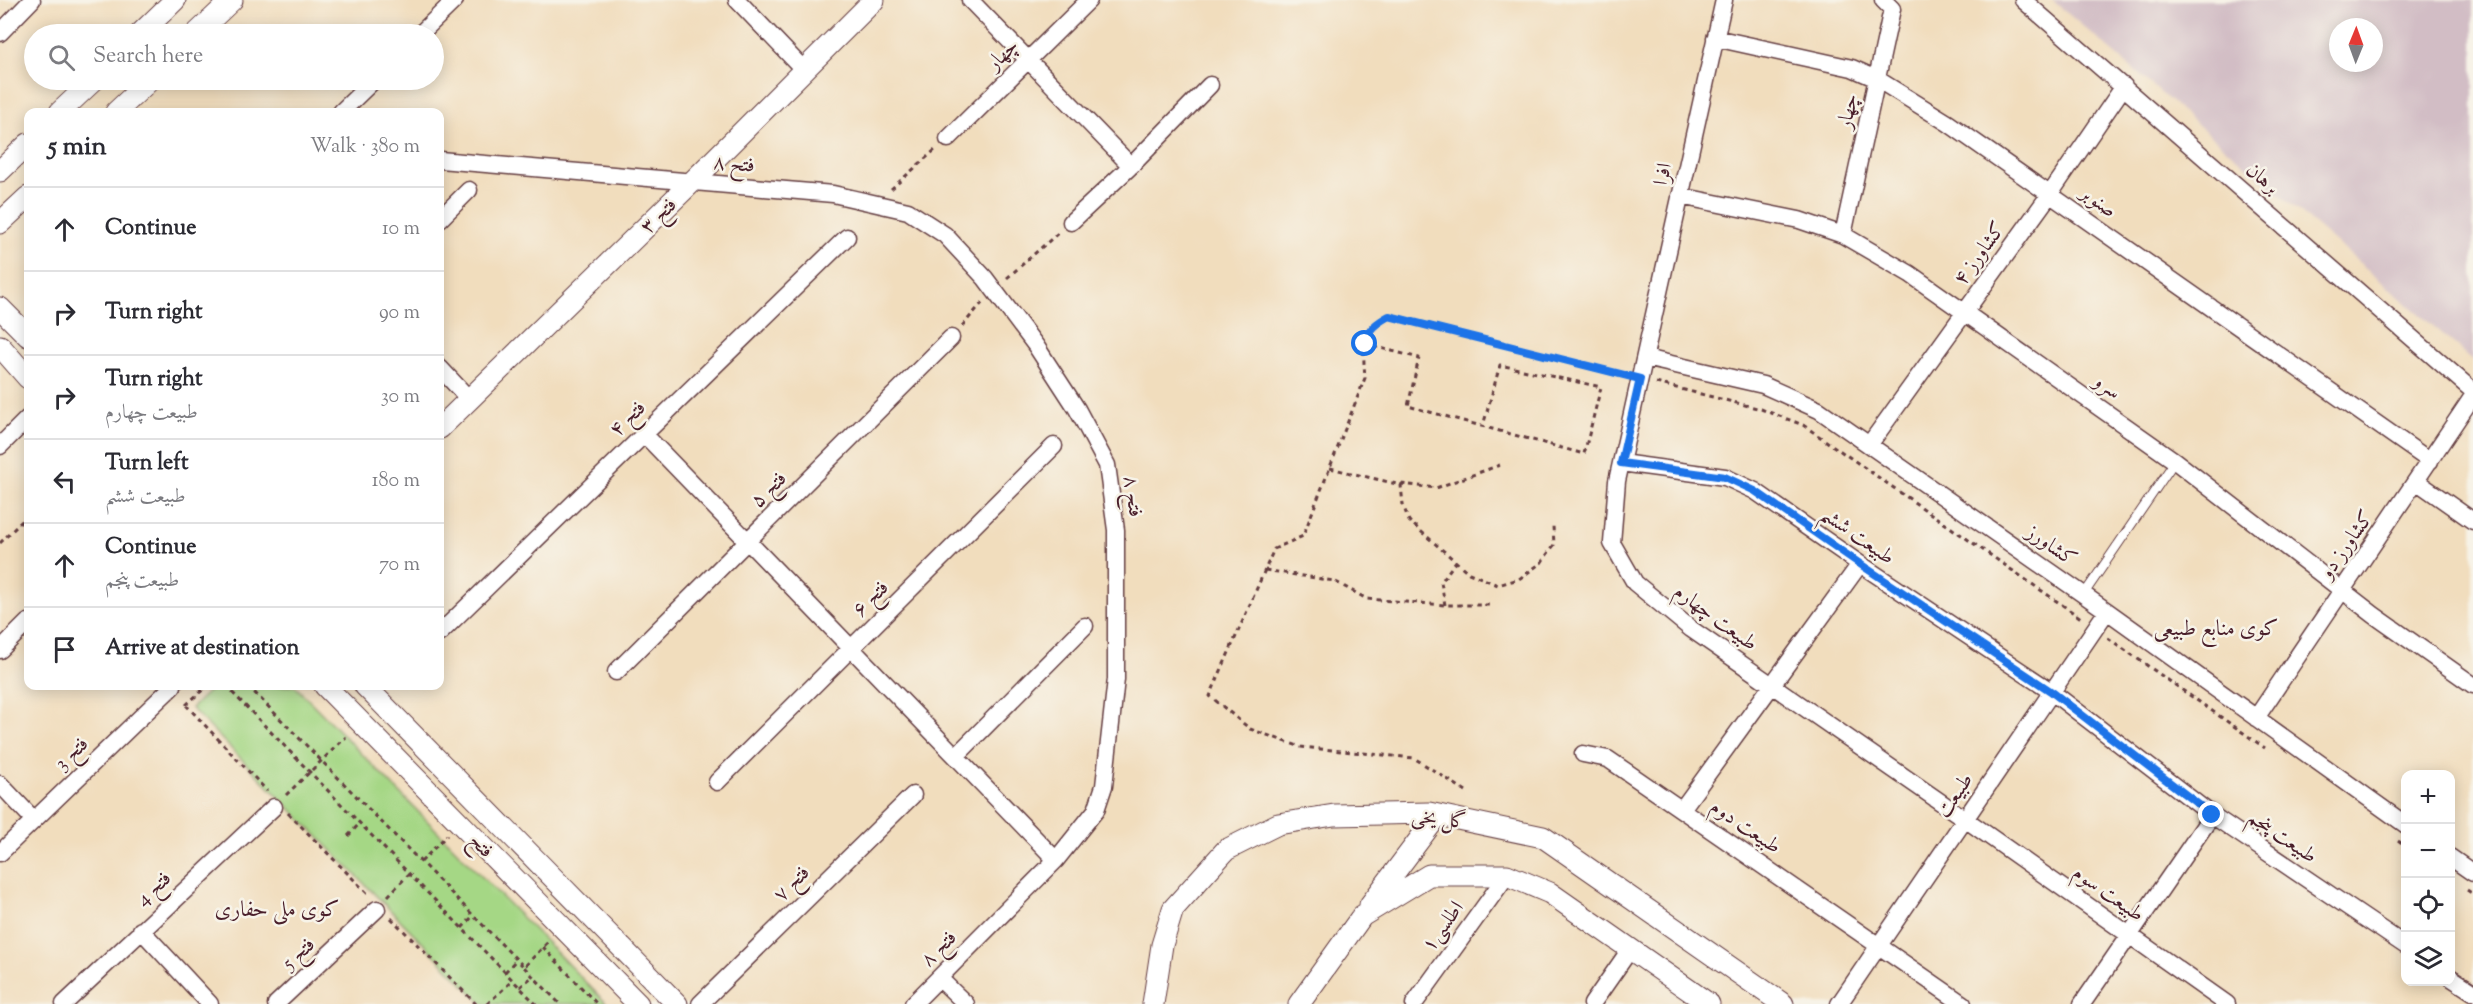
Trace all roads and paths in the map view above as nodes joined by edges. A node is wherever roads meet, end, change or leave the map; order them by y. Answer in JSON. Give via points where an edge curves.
{"nodes":[{"id":1,"x":32,"y":0,"type":"edge"},
{"id":2,"x":175,"y":0,"type":"edge"},
{"id":3,"x":232,"y":0,"type":"edge"},
{"id":4,"x":455,"y":0,"type":"edge"},
{"id":5,"x":737,"y":0,"type":"edge"},
{"id":6,"x":874,"y":0,"type":"edge"},
{"id":7,"x":970,"y":0,"type":"edge"},
{"id":8,"x":1089,"y":0,"type":"edge"},
{"id":9,"x":1724,"y":0,"type":"edge"},
{"id":10,"x":1883,"y":0,"type":"edge"},
{"id":11,"x":2023,"y":0,"type":"edge"},
{"id":12,"x":150,"y":24,"type":"edge"},
{"id":13,"x":207,"y":24,"type":"edge"},
{"id":14,"x":430,"y":24,"type":"edge"},
{"id":15,"x":0,"y":33,"type":"edge"},
{"id":16,"x":1715,"y":38,"type":"junction"},
{"id":17,"x":1028,"y":60,"type":"junction"},
{"id":18,"x":804,"y":70,"type":"junction"},
{"id":19,"x":1877,"y":79,"type":"junction"},
{"id":20,"x":1210,"y":86,"type":"dead end"},
{"id":21,"x":2124,"y":86,"type":"junction"},
{"id":22,"x":83,"y":90,"type":"edge"},
{"id":23,"x":139,"y":90,"type":"edge"},
{"id":24,"x":363,"y":90,"type":"edge"},
{"id":25,"x":64,"y":108,"type":"edge"},
{"id":26,"x":120,"y":108,"type":"edge"},
{"id":27,"x":344,"y":108,"type":"edge"},
{"id":28,"x":948,"y":139,"type":"joint"},
{"id":29,"x":24,"y":148,"type":"edge"},
{"id":30,"x":444,"y":160,"type":"edge"},
{"id":31,"x":1131,"y":166,"type":"junction"},
{"id":32,"x":0,"y":171,"type":"edge"},
{"id":33,"x":693,"y":182,"type":"junction"},
{"id":34,"x":469,"y":190,"type":"dead end"},
{"id":35,"x":2050,"y":194,"type":"junction"},
{"id":36,"x":1680,"y":196,"type":"junction"},
{"id":37,"x":24,"y":201,"type":"edge"},
{"id":38,"x":874,"y":204,"type":"junction"},
{"id":39,"x":444,"y":215,"type":"edge"},
{"id":40,"x":1071,"y":222,"type":"dead end"},
{"id":41,"x":0,"y":223,"type":"edge"},
{"id":42,"x":1843,"y":235,"type":"junction"},
{"id":43,"x":847,"y":237,"type":"dead end"},
{"id":44,"x":0,"y":308,"type":"edge"},
{"id":45,"x":1965,"y":312,"type":"junction"},
{"id":46,"x":24,"y":332,"type":"edge"},
{"id":47,"x":951,"y":338,"type":"dead end"},
{"id":48,"x":1365,"y":344,"type":"junction"},
{"id":49,"x":0,"y":346,"type":"edge"},
{"id":50,"x":1645,"y":358,"type":"junction"},
{"id":51,"x":444,"y":372,"type":"edge"},
{"id":52,"x":24,"y":373,"type":"edge"},
{"id":53,"x":1640,"y":379,"type":"junction"},
{"id":54,"x":2473,"y":393,"type":"edge"},
{"id":55,"x":469,"y":399,"type":"junction"},
{"id":56,"x":24,"y":422,"type":"edge"},
{"id":57,"x":444,"y":424,"type":"edge"},
{"id":58,"x":1483,"y":426,"type":"junction"},
{"id":59,"x":644,"y":434,"type":"junction"},
{"id":60,"x":1869,"y":445,"type":"junction"},
{"id":61,"x":0,"y":446,"type":"edge"},
{"id":62,"x":1054,"y":446,"type":"dead end"},
{"id":63,"x":2430,"y":461,"type":"junction"},
{"id":64,"x":2175,"y":462,"type":"junction"},
{"id":65,"x":1621,"y":463,"type":"junction"},
{"id":66,"x":1500,"y":465,"type":"dead end"},
{"id":67,"x":1330,"y":468,"type":"junction"},
{"id":68,"x":2416,"y":481,"type":"junction"},
{"id":69,"x":1397,"y":484,"type":"junction"},
{"id":70,"x":24,"y":519,"type":"edge"},
{"id":71,"x":2473,"y":521,"type":"edge"},
{"id":72,"x":1553,"y":526,"type":"dead end"},
{"id":73,"x":747,"y":541,"type":"junction"},
{"id":74,"x":0,"y":543,"type":"edge"},
{"id":75,"x":1456,"y":561,"type":"junction"},
{"id":76,"x":1860,"y":564,"type":"junction"},
{"id":77,"x":1265,"y":570,"type":"junction"},
{"id":78,"x":2342,"y":588,"type":"junction"},
{"id":79,"x":2084,"y":594,"type":"junction"},
{"id":80,"x":1445,"y":605,"type":"junction"},
{"id":81,"x":1492,"y":605,"type":"dead end"},
{"id":82,"x":2107,"y":611,"type":"junction"},
{"id":83,"x":24,"y":626,"type":"edge"},
{"id":84,"x":1085,"y":626,"type":"dead end"},
{"id":85,"x":2095,"y":628,"type":"junction"},
{"id":86,"x":444,"y":629,"type":"edge"},
{"id":87,"x":851,"y":648,"type":"junction"},
{"id":88,"x":0,"y":650,"type":"edge"},
{"id":89,"x":616,"y":672,"type":"dead end"},
{"id":90,"x":1772,"y":685,"type":"junction"},
{"id":91,"x":2473,"y":685,"type":"edge"},
{"id":92,"x":169,"y":690,"type":"edge"},
{"id":93,"x":230,"y":690,"type":"edge"},
{"id":94,"x":252,"y":690,"type":"edge"},
{"id":95,"x":329,"y":690,"type":"edge"},
{"id":96,"x":369,"y":690,"type":"edge"},
{"id":97,"x":2052,"y":692,"type":"junction"},
{"id":98,"x":186,"y":705,"type":"dead end"},
{"id":99,"x":2256,"y":718,"type":"junction"},
{"id":100,"x":350,"y":734,"type":"dead end"},
{"id":101,"x":2270,"y":751,"type":"dead end"},
{"id":102,"x":1583,"y":754,"type":"dead end"},
{"id":103,"x":956,"y":756,"type":"junction"},
{"id":104,"x":322,"y":761,"type":"junction"},
{"id":105,"x":310,"y":771,"type":"junction"},
{"id":106,"x":717,"y":782,"type":"dead end"},
{"id":107,"x":0,"y":784,"type":"edge"},
{"id":108,"x":1466,"y":791,"type":"dead end"},
{"id":109,"x":913,"y":795,"type":"dead end"},
{"id":110,"x":276,"y":805,"type":"junction"},
{"id":111,"x":1682,"y":809,"type":"junction"},
{"id":112,"x":1438,"y":815,"type":"junction"},
{"id":113,"x":2212,"y":815,"type":"junction"},
{"id":114,"x":1965,"y":819,"type":"junction"},
{"id":115,"x":34,"y":820,"type":"junction"},
{"id":116,"x":360,"y":823,"type":"junction"},
{"id":117,"x":2405,"y":824,"type":"edge"},
{"id":118,"x":448,"y":834,"type":"dead end"},
{"id":119,"x":348,"y":837,"type":"dead end"},
{"id":120,"x":2396,"y":840,"type":"dead end"},
{"id":121,"x":2401,"y":844,"type":"edge"},
{"id":122,"x":0,"y":853,"type":"edge"},
{"id":123,"x":1056,"y":860,"type":"junction"},
{"id":124,"x":2455,"y":860,"type":"edge"},
{"id":125,"x":421,"y":862,"type":"junction"},
{"id":126,"x":410,"y":873,"type":"junction"},
{"id":127,"x":2473,"y":873,"type":"edge"},
{"id":128,"x":1507,"y":875,"type":"junction"},
{"id":129,"x":378,"y":908,"type":"junction"},
{"id":130,"x":474,"y":916,"type":"junction"},
{"id":131,"x":1362,"y":916,"type":"junction"},
{"id":132,"x":462,"y":928,"type":"junction"},
{"id":133,"x":141,"y":930,"type":"junction"},
{"id":134,"x":2130,"y":935,"type":"junction"},
{"id":135,"x":551,"y":939,"type":"dead end"},
{"id":136,"x":2401,"y":943,"type":"edge"},
{"id":137,"x":1879,"y":945,"type":"junction"},
{"id":138,"x":543,"y":947,"type":"junction"},
{"id":139,"x":1631,"y":948,"type":"junction"},
{"id":140,"x":517,"y":959,"type":"junction"},
{"id":141,"x":524,"y":967,"type":"junction"},
{"id":142,"x":505,"y":972,"type":"junction"},
{"id":143,"x":533,"y":976,"type":"junction"},
{"id":144,"x":939,"y":978,"type":"junction"},
{"id":145,"x":513,"y":980,"type":"junction"},
{"id":146,"x":2455,"y":980,"type":"edge"},
{"id":147,"x":520,"y":987,"type":"junction"},
{"id":148,"x":2473,"y":992,"type":"edge"},
{"id":149,"x":64,"y":1004,"type":"edge"},
{"id":150,"x":210,"y":1004,"type":"edge"},
{"id":151,"x":276,"y":1004,"type":"edge"},
{"id":152,"x":476,"y":1004,"type":"edge"},
{"id":153,"x":487,"y":1004,"type":"edge"},
{"id":154,"x":536,"y":1004,"type":"edge"},
{"id":155,"x":560,"y":1004,"type":"edge"},
{"id":156,"x":597,"y":1004,"type":"edge"},
{"id":157,"x":638,"y":1004,"type":"edge"},
{"id":158,"x":678,"y":1004,"type":"edge"},
{"id":159,"x":700,"y":1004,"type":"edge"},
{"id":160,"x":914,"y":1004,"type":"edge"},
{"id":161,"x":966,"y":1004,"type":"edge"},
{"id":162,"x":1153,"y":1004,"type":"edge"},
{"id":163,"x":1299,"y":1004,"type":"edge"},
{"id":164,"x":1414,"y":1004,"type":"edge"},
{"id":165,"x":1592,"y":1004,"type":"edge"},
{"id":166,"x":1709,"y":1004,"type":"edge"},
{"id":167,"x":1783,"y":1004,"type":"edge"},
{"id":168,"x":1839,"y":1004,"type":"edge"},
{"id":169,"x":1963,"y":1004,"type":"edge"},
{"id":170,"x":2082,"y":1004,"type":"edge"},
{"id":171,"x":2227,"y":1004,"type":"edge"}],
"edges":[{"from":1,"to":15,"type":"street"},
{"from":2,"to":12,"type":"street"},
{"from":3,"to":13,"type":"street"},
{"from":4,"to":14,"type":"street"},
{"from":5,"to":18,"type":"street"},
{"from":6,"to":18,"type":"street","name":"فتح ۳"},
{"from":7,"to":17,"type":"street"},
{"from":8,"to":17,"type":"street","name":"چهار"},
{"from":9,"to":16,"type":"street","name":"افرا"},
{"from":10,"to":19,"type":"street","name":"چهار","via":[[1892,9]]},
{"from":11,"to":21,"type":"street","name":"برهان"},
{"from":16,"to":19,"type":"street","name":"صنوبر","via":[[1852,68]]},
{"from":16,"to":36,"type":"street","name":"افرا"},
{"from":17,"to":28,"type":"street","name":"چهار"},
{"from":17,"to":31,"type":"street"},
{"from":18,"to":33,"type":"street","name":"فتح ۳"},
{"from":19,"to":35,"type":"street","name":"صنوبر"},
{"from":19,"to":42,"type":"street","name":"چهار"},
{"from":20,"to":31,"type":"street"},
{"from":21,"to":35,"type":"street","name":"کشاورز ۴"},
{"from":21,"to":54,"type":"street","name":"برهان"},
{"from":22,"to":25,"type":"street"},
{"from":23,"to":26,"type":"street"},
{"from":24,"to":27,"type":"street"},
{"from":28,"to":38,"type":"path"},
{"from":29,"to":32,"type":"street"},
{"from":30,"to":33,"type":"street","name":"فتح ۸"},
{"from":31,"to":40,"type":"street"},
{"from":33,"to":38,"type":"street","name":"فتح ۸","via":[[833,194]]},
{"from":33,"to":55,"type":"street","name":"فتح ۳"},
{"from":34,"to":39,"type":"street"},
{"from":35,"to":45,"type":"street","name":"کشاورز ۴"},
{"from":35,"to":63,"type":"street","name":"صنوبر"},
{"from":36,"to":42,"type":"street","name":"سرو","via":[[1799,220]]},
{"from":36,"to":50,"type":"street","name":"افرا"},
{"from":37,"to":41,"type":"street"},
{"from":38,"to":123,"type":"street","name":"فتح ۸","via":[[908,211],[945,235],[985,278],[1077,409],[1107,465],[1116,530],[1116,660],[1104,786],[1096,810]]},
{"from":42,"to":45,"type":"street","name":"سرو"},
{"from":43,"to":59,"type":"street","name":"فتح ۴"},
{"from":44,"to":46,"type":"street"},
{"from":45,"to":60,"type":"street","name":"کشاورز ۴"},
{"from":45,"to":64,"type":"street","name":"سرو"},
{"from":47,"to":73,"type":"street","name":"فتح ۵"},
{"from":48,"to":53,"type":"path","via":[[1366,334],[1389,316]]},
{"from":48,"to":58,"type":"path","via":[[1419,358],[1408,406]]},
{"from":48,"to":67,"type":"path","via":[[1365,378]]},
{"from":49,"to":52,"type":"street"},
{"from":50,"to":53,"type":"street","name":"طبیعت چهارم"},
{"from":50,"to":60,"type":"street","name":"کشاورز","via":[[1763,385],[1819,410]]},
{"from":51,"to":55,"type":"street"},
{"from":53,"to":65,"type":"street","name":"طبیعت چهارم"},
{"from":53,"to":85,"type":"path","via":[[1761,409],[1803,425]]},
{"from":54,"to":63,"type":"street","name":"کشاورز دو"},
{"from":55,"to":57,"type":"street","name":"فتح ۳"},
{"from":56,"to":61,"type":"street"},
{"from":58,"to":58,"type":"path","via":[[1584,454],[1601,387],[1500,365]]},
{"from":59,"to":73,"type":"street"},
{"from":59,"to":86,"type":"street","name":"فتح ۴"},
{"from":60,"to":79,"type":"street","name":"کشاورز"},
{"from":62,"to":87,"type":"street","name":"فتح ۶"},
{"from":63,"to":68,"type":"street","name":"کشاورز دو"},
{"from":64,"to":78,"type":"street","name":"سرو"},
{"from":64,"to":79,"type":"lane"},
{"from":65,"to":76,"type":"street","name":"طبیعت ششم","via":[[1725,477],[1755,491]]},
{"from":65,"to":90,"type":"street","name":"طبیعت چهارم","via":[[1612,543],[1635,583],[1691,629]]},
{"from":66,"to":69,"type":"path","via":[[1436,488]]},
{"from":67,"to":69,"type":"path"},
{"from":67,"to":77,"type":"path","via":[[1303,536],[1274,549]]},
{"from":68,"to":71,"type":"street"},
{"from":68,"to":78,"type":"street","name":"کشاورز دو"},
{"from":69,"to":75,"type":"path","via":[[1401,484],[1409,521]]},
{"from":70,"to":74,"type":"path"},
{"from":72,"to":75,"type":"path","via":[[1554,544],[1541,563],[1519,579],[1498,585],[1469,573]]},
{"from":73,"to":87,"type":"street"},
{"from":73,"to":89,"type":"street","name":"فتح ۵"},
{"from":75,"to":80,"type":"path","via":[[1441,582]]},
{"from":76,"to":90,"type":"street"},
{"from":76,"to":97,"type":"street","name":"طبیعت ششم"},
{"from":77,"to":80,"type":"path","via":[[1334,581],[1367,599]]},
{"from":77,"to":108,"type":"path","via":[[1210,696],[1250,729],[1300,747],[1414,758]]},
{"from":78,"to":91,"type":"street","name":"سرو"},
{"from":78,"to":99,"type":"street","name":"کشاورز دو"},
{"from":79,"to":82,"type":"street","name":"کشاورز"},
{"from":80,"to":81,"type":"path"},
{"from":82,"to":85,"type":"street","name":"طبیعت"},
{"from":82,"to":99,"type":"street","name":"کشاورز"},
{"from":83,"to":88,"type":"street"},
{"from":84,"to":103,"type":"street"},
{"from":85,"to":97,"type":"street","name":"طبیعت"},
{"from":85,"to":101,"type":"path"},
{"from":87,"to":103,"type":"street"},
{"from":87,"to":106,"type":"street","name":"فتح ۶"},
{"from":90,"to":111,"type":"street"},
{"from":90,"to":114,"type":"street","name":"طبیعت چهارم"},
{"from":92,"to":115,"type":"street","name":"فتح 3"},
{"from":93,"to":105,"type":"path"},
{"from":94,"to":104,"type":"path"},
{"from":95,"to":157,"type":"street","name":"فتح"},
{"from":96,"to":158,"type":"street","name":"فتح"},
{"from":97,"to":113,"type":"street","name":"طبیعت پنجم"},
{"from":97,"to":114,"type":"street","name":"طبیعت"},
{"from":98,"to":110,"type":"path"},
{"from":99,"to":117,"type":"street","name":"کشاورز"},
{"from":100,"to":104,"type":"path"},
{"from":102,"to":111,"type":"street","name":"طبیعت دوم","via":[[1608,759]]},
{"from":103,"to":123,"type":"street"},
{"from":104,"to":105,"type":"path"},
{"from":104,"to":125,"type":"path"},
{"from":105,"to":110,"type":"path"},
{"from":105,"to":116,"type":"path"},
{"from":107,"to":115,"type":"street"},
{"from":109,"to":159,"type":"street","name":"فتح ۷"},
{"from":110,"to":129,"type":"path"},
{"from":110,"to":133,"type":"street","name":"فتح 4"},
{"from":111,"to":137,"type":"street","name":"طبیعت دوم"},
{"from":112,"to":131,"type":"street"},
{"from":112,"to":162,"type":"street","name":"گل یخی","via":[[1334,815],[1278,824],[1226,850],[1173,909],[1162,945]]},
{"from":112,"to":167,"type":"street","name":"گل یخی","via":[[1543,837]]},
{"from":113,"to":134,"type":"street"},
{"from":113,"to":136,"type":"street","name":"طبیعت پنجم"},
{"from":114,"to":134,"type":"street","name":"طبیعت سوم"},
{"from":114,"to":137,"type":"street","name":"طبیعت"},
{"from":115,"to":122,"type":"street","name":"فتح 3"},
{"from":116,"to":119,"type":"path"},
{"from":116,"to":126,"type":"path"},
{"from":118,"to":125,"type":"path"},
{"from":120,"to":121,"type":"path"},
{"from":123,"to":144,"type":"street","name":"فتح ۸"},
{"from":124,"to":127,"type":"street"},
{"from":125,"to":130,"type":"path"},
{"from":126,"to":129,"type":"path"},
{"from":126,"to":132,"type":"path"},
{"from":128,"to":131,"type":"street","via":[[1429,875]]},
{"from":128,"to":139,"type":"street","via":[[1550,893]]},
{"from":128,"to":164,"type":"street","name":"اطلسی۱"},
{"from":129,"to":151,"type":"street","name":"فتح 5"},
{"from":129,"to":152,"type":"path"},
{"from":130,"to":132,"type":"path"},
{"from":130,"to":140,"type":"path"},
{"from":131,"to":163,"type":"street"},
{"from":132,"to":142,"type":"path"},
{"from":133,"to":149,"type":"street","name":"فتح 4"},
{"from":133,"to":150,"type":"street"},
{"from":134,"to":170,"type":"street"},
{"from":134,"to":171,"type":"street","name":"طبیعت سوم"},
{"from":135,"to":138,"type":"path"},
{"from":137,"to":168,"type":"street","name":"طبیعت"},
{"from":137,"to":169,"type":"street","name":"طبیعت دوم"},
{"from":138,"to":141,"type":"path"},
{"from":138,"to":156,"type":"path"},
{"from":139,"to":165,"type":"street"},
{"from":139,"to":166,"type":"street"},
{"from":140,"to":141,"type":"path"},
{"from":140,"to":142,"type":"path"},
{"from":141,"to":143,"type":"path"},
{"from":142,"to":145,"type":"path"},
{"from":143,"to":147,"type":"path"},
{"from":143,"to":155,"type":"path"},
{"from":144,"to":160,"type":"street","name":"فتح ۸"},
{"from":144,"to":161,"type":"street"},
{"from":145,"to":147,"type":"path"},
{"from":145,"to":153,"type":"path"},
{"from":146,"to":148,"type":"street"},
{"from":147,"to":154,"type":"path"}]}
